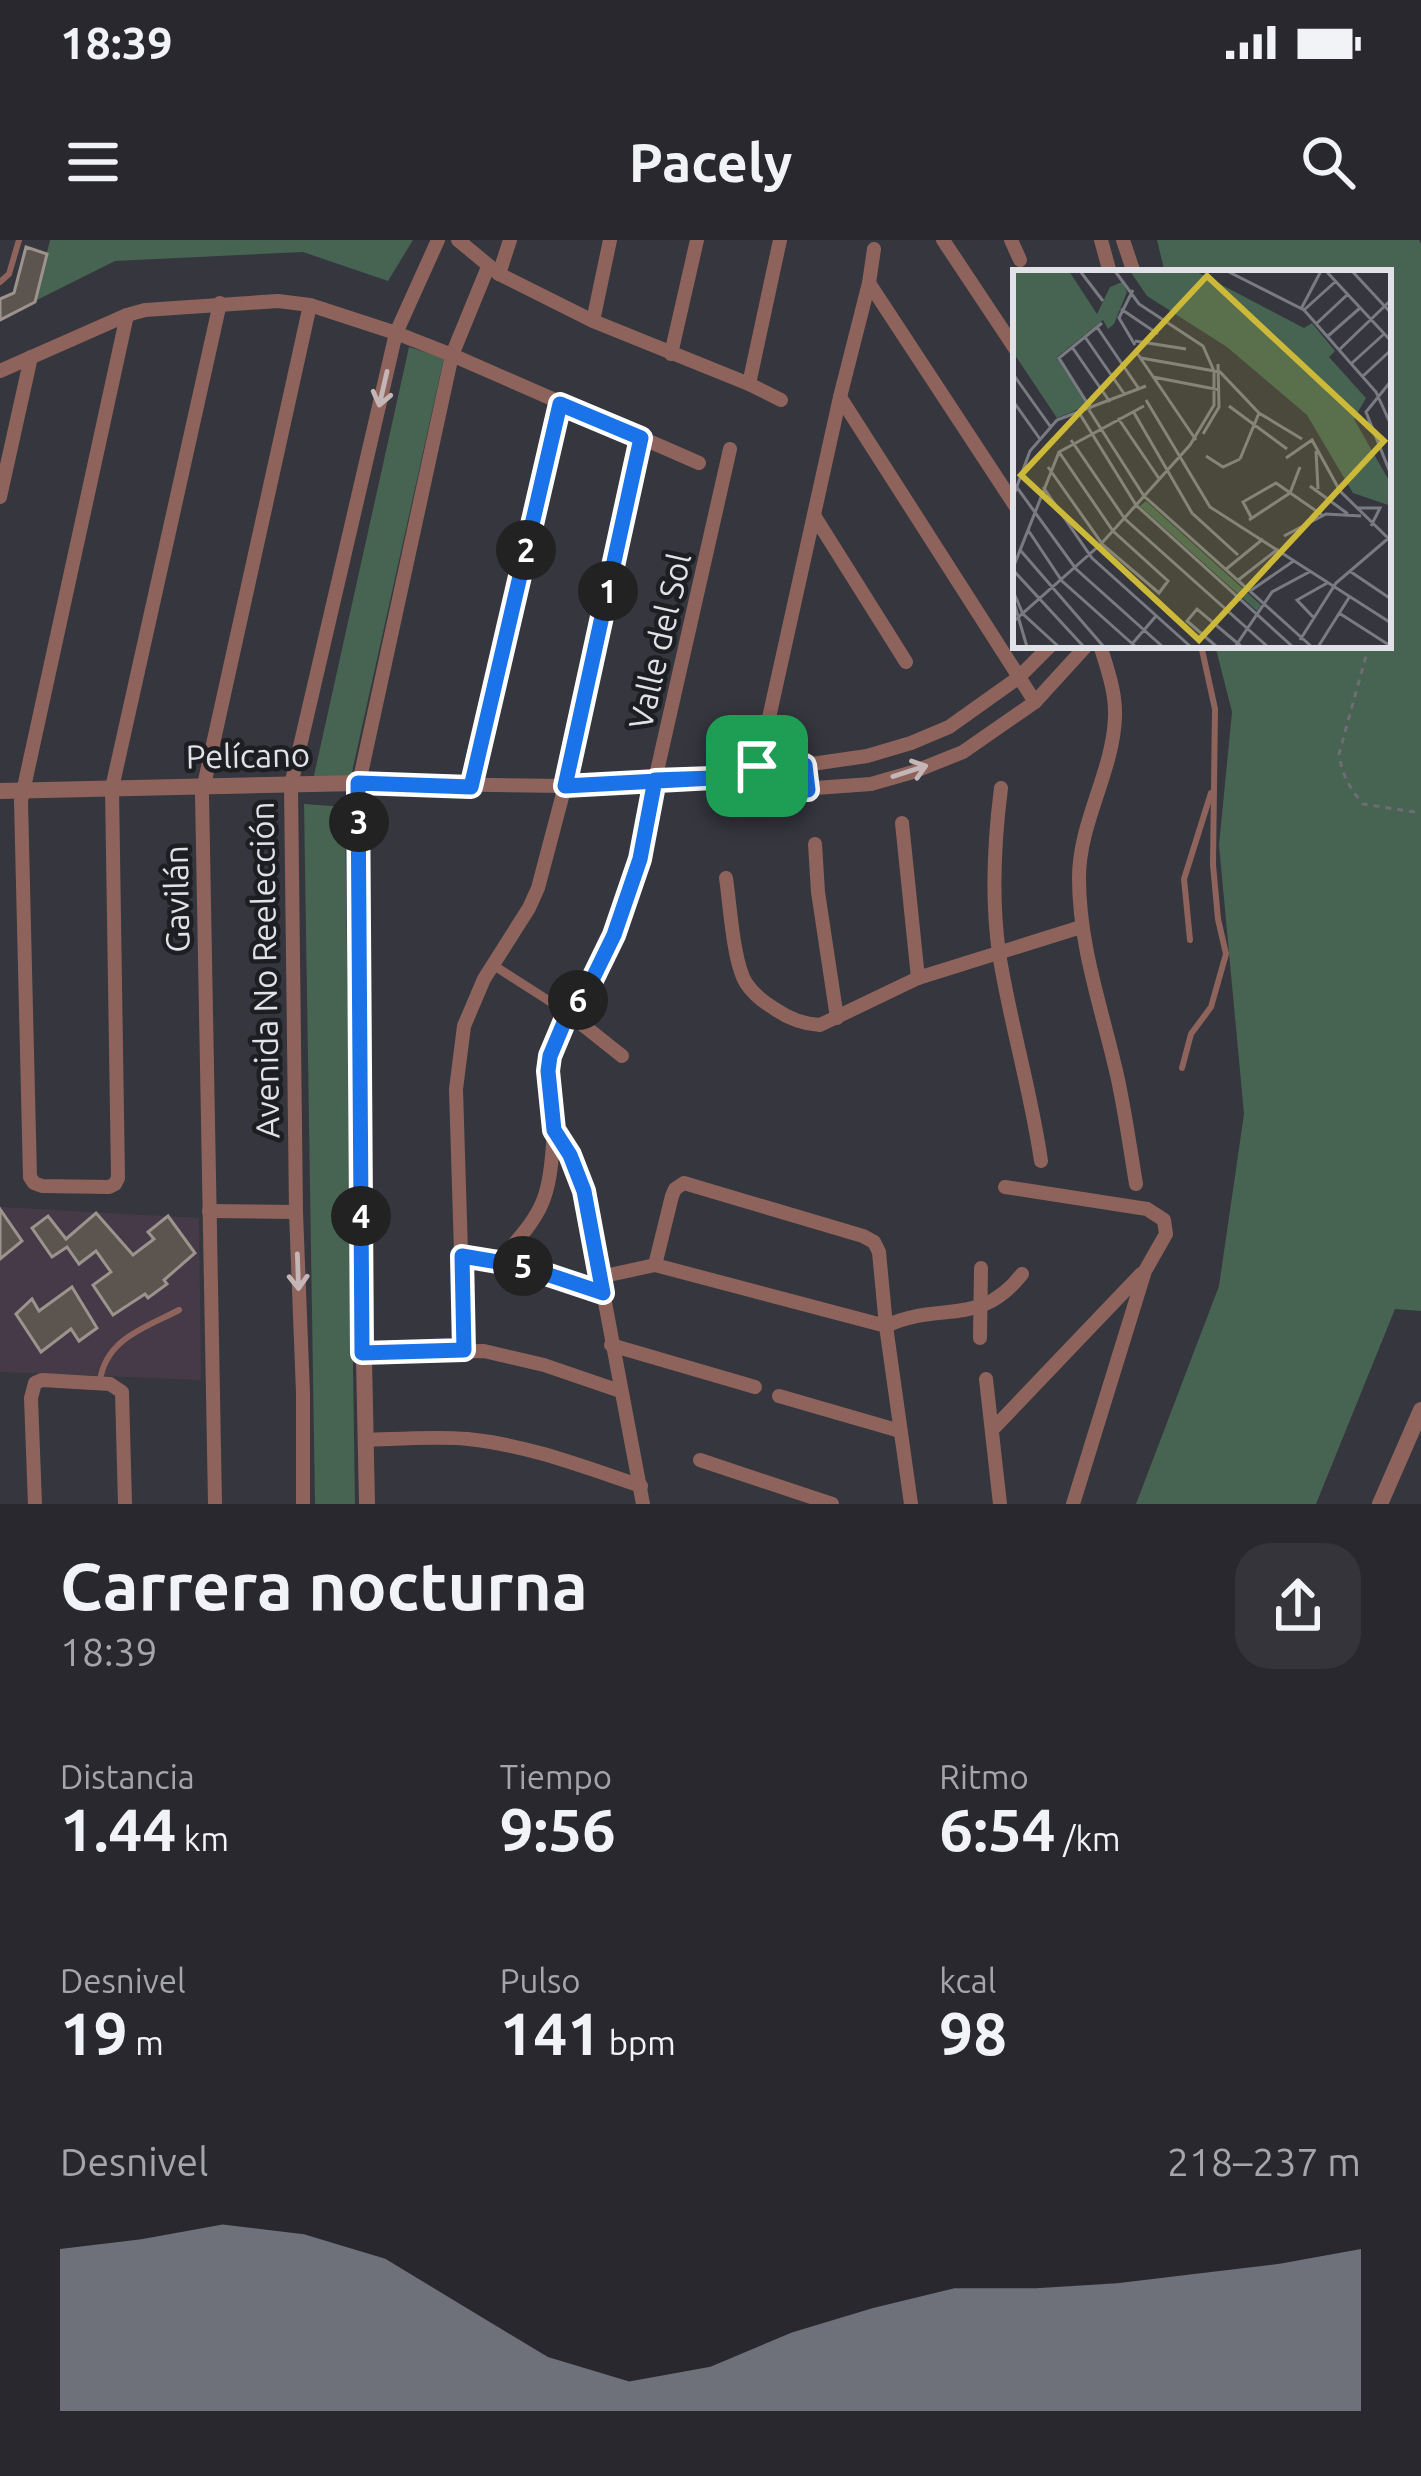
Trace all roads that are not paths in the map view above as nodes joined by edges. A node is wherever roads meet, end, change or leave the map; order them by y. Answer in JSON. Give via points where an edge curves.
{"nodes":[{"id":1,"x":19,"y":240,"type":"edge"},
{"id":2,"x":438,"y":240,"type":"edge"},
{"id":3,"x":458,"y":240,"type":"edge"},
{"id":4,"x":509,"y":240,"type":"edge"},
{"id":5,"x":610,"y":240,"type":"edge"},
{"id":6,"x":697,"y":240,"type":"edge"},
{"id":7,"x":780,"y":240,"type":"edge"},
{"id":8,"x":943,"y":240,"type":"edge"},
{"id":9,"x":1011,"y":240,"type":"edge"},
{"id":10,"x":1101,"y":240,"type":"edge"},
{"id":11,"x":1123,"y":240,"type":"edge"},
{"id":12,"x":874,"y":249,"type":"dead end"},
{"id":13,"x":1020,"y":260,"type":"dead end"},
{"id":14,"x":1109,"y":270,"type":"edge"},
{"id":15,"x":1133,"y":270,"type":"edge"},
{"id":16,"x":494,"y":271,"type":"junction"},
{"id":17,"x":0,"y":282,"type":"edge"},
{"id":18,"x":869,"y":283,"type":"junction"},
{"id":19,"x":220,"y":304,"type":"junction"},
{"id":20,"x":310,"y":305,"type":"junction"},
{"id":21,"x":127,"y":315,"type":"junction"},
{"id":22,"x":592,"y":321,"type":"junction"},
{"id":23,"x":396,"y":333,"type":"junction"},
{"id":24,"x":1013,"y":345,"type":"edge"},
{"id":25,"x":671,"y":354,"type":"junction"},
{"id":26,"x":452,"y":355,"type":"junction"},
{"id":27,"x":31,"y":357,"type":"junction"},
{"id":28,"x":0,"y":371,"type":"edge"},
{"id":29,"x":749,"y":384,"type":"junction"},
{"id":30,"x":840,"y":397,"type":"junction"},
{"id":31,"x":781,"y":400,"type":"dead end"},
{"id":32,"x":560,"y":404,"type":"junction"},
{"id":33,"x":641,"y":438,"type":"junction"},
{"id":34,"x":730,"y":448,"type":"dead end"},
{"id":35,"x":699,"y":464,"type":"dead end"},
{"id":36,"x":0,"y":496,"type":"edge"},
{"id":37,"x":1013,"y":502,"type":"edge"},
{"id":38,"x":815,"y":517,"type":"junction"},
{"id":39,"x":1048,"y":648,"type":"edge"},
{"id":40,"x":1084,"y":648,"type":"edge"},
{"id":41,"x":1101,"y":648,"type":"edge"},
{"id":42,"x":1202,"y":648,"type":"edge"},
{"id":43,"x":906,"y":662,"type":"dead end"},
{"id":44,"x":1018,"y":678,"type":"junction"},
{"id":45,"x":1035,"y":702,"type":"junction"},
{"id":46,"x":950,"y":727,"type":"junction"},
{"id":47,"x":963,"y":752,"type":"junction"},
{"id":48,"x":867,"y":756,"type":"junction"},
{"id":49,"x":805,"y":765,"type":"junction"},
{"id":50,"x":757,"y":766,"type":"junction"},
{"id":51,"x":713,"y":778,"type":"junction"},
{"id":52,"x":655,"y":780,"type":"junction"},
{"id":53,"x":358,"y":783,"type":"junction"},
{"id":54,"x":871,"y":784,"type":"junction"},
{"id":55,"x":1214,"y":784,"type":"junction"},
{"id":56,"x":291,"y":785,"type":"junction"},
{"id":57,"x":203,"y":786,"type":"junction"},
{"id":58,"x":565,"y":786,"type":"junction"},
{"id":59,"x":471,"y":787,"type":"junction"},
{"id":60,"x":112,"y":788,"type":"junction"},
{"id":61,"x":1001,"y":788,"type":"dead end"},
{"id":62,"x":753,"y":790,"type":"junction"},
{"id":63,"x":808,"y":790,"type":"junction"},
{"id":64,"x":0,"y":791,"type":"edge"},
{"id":65,"x":22,"y":791,"type":"junction"},
{"id":66,"x":902,"y":824,"type":"dead end"},
{"id":67,"x":815,"y":844,"type":"dead end"},
{"id":68,"x":726,"y":878,"type":"dead end"},
{"id":69,"x":1081,"y":927,"type":"junction"},
{"id":70,"x":1190,"y":940,"type":"dead end"},
{"id":71,"x":999,"y":953,"type":"junction"},
{"id":72,"x":493,"y":965,"type":"junction"},
{"id":73,"x":918,"y":978,"type":"junction"},
{"id":74,"x":568,"y":1013,"type":"junction"},
{"id":75,"x":837,"y":1018,"type":"junction"},
{"id":76,"x":622,"y":1056,"type":"dead end"},
{"id":77,"x":1182,"y":1068,"type":"dead end"},
{"id":78,"x":554,"y":1130,"type":"junction"},
{"id":79,"x":1041,"y":1161,"type":"dead end"},
{"id":80,"x":579,"y":1176,"type":"junction"},
{"id":81,"x":550,"y":1179,"type":"junction"},
{"id":82,"x":1136,"y":1184,"type":"dead end"},
{"id":83,"x":1005,"y":1187,"type":"dead end"},
{"id":84,"x":209,"y":1211,"type":"junction"},
{"id":85,"x":296,"y":1211,"type":"junction"},
{"id":86,"x":462,"y":1256,"type":"junction"},
{"id":87,"x":500,"y":1260,"type":"junction"},
{"id":88,"x":655,"y":1265,"type":"junction"},
{"id":89,"x":980,"y":1268,"type":"dead end"},
{"id":90,"x":1145,"y":1271,"type":"junction"},
{"id":91,"x":1022,"y":1274,"type":"dead end"},
{"id":92,"x":602,"y":1285,"type":"junction"},
{"id":93,"x":979,"y":1308,"type":"junction"},
{"id":94,"x":179,"y":1310,"type":"dead end"},
{"id":95,"x":886,"y":1326,"type":"junction"},
{"id":96,"x":980,"y":1338,"type":"dead end"},
{"id":97,"x":611,"y":1345,"type":"junction"},
{"id":98,"x":464,"y":1350,"type":"junction"},
{"id":99,"x":362,"y":1353,"type":"junction"},
{"id":100,"x":986,"y":1379,"type":"dead end"},
{"id":101,"x":100,"y":1384,"type":"junction"},
{"id":102,"x":755,"y":1387,"type":"dead end"},
{"id":103,"x":620,"y":1391,"type":"junction"},
{"id":104,"x":779,"y":1396,"type":"dead end"},
{"id":105,"x":1421,"y":1411,"type":"edge"},
{"id":106,"x":992,"y":1430,"type":"junction"},
{"id":107,"x":900,"y":1431,"type":"junction"},
{"id":108,"x":365,"y":1439,"type":"junction"},
{"id":109,"x":700,"y":1460,"type":"dead end"},
{"id":110,"x":640,"y":1486,"type":"junction"},
{"id":111,"x":781,"y":1488,"type":"junction"},
{"id":112,"x":34,"y":1504,"type":"edge"},
{"id":113,"x":125,"y":1504,"type":"edge"},
{"id":114,"x":214,"y":1504,"type":"edge"},
{"id":115,"x":303,"y":1504,"type":"edge"},
{"id":116,"x":367,"y":1504,"type":"edge"},
{"id":117,"x":644,"y":1504,"type":"edge"},
{"id":118,"x":776,"y":1504,"type":"edge"},
{"id":119,"x":832,"y":1504,"type":"edge"},
{"id":120,"x":911,"y":1504,"type":"edge"},
{"id":121,"x":1000,"y":1504,"type":"edge"},
{"id":122,"x":1073,"y":1504,"type":"edge"},
{"id":123,"x":1379,"y":1504,"type":"edge"}],
"edges":[{"from":1,"to":17,"type":"lane"},
{"from":2,"to":23,"type":"street","name":"Avenida No Reelección"},
{"from":3,"to":16,"type":"street"},
{"from":4,"to":16,"type":"street"},
{"from":5,"to":22,"type":"street"},
{"from":6,"to":25,"type":"street"},
{"from":7,"to":29,"type":"street"},
{"from":8,"to":24,"type":"street"},
{"from":9,"to":13,"type":"street"},
{"from":10,"to":14,"type":"street"},
{"from":11,"to":15,"type":"street"},
{"from":12,"to":18,"type":"street"},
{"from":16,"to":22,"type":"street"},
{"from":16,"to":26,"type":"street"},
{"from":18,"to":30,"type":"street"},
{"from":18,"to":37,"type":"street"},
{"from":19,"to":20,"type":"street"},
{"from":19,"to":21,"type":"street"},
{"from":19,"to":60,"type":"street"},
{"from":20,"to":23,"type":"street"},
{"from":20,"to":57,"type":"street","name":"Gavilán"},
{"from":21,"to":27,"type":"street"},
{"from":21,"to":65,"type":"street"},
{"from":22,"to":25,"type":"street"},
{"from":23,"to":26,"type":"street"},
{"from":23,"to":56,"type":"street","name":"Avenida No Reelección","one_way":true},
{"from":25,"to":29,"type":"street"},
{"from":26,"to":32,"type":"street"},
{"from":26,"to":53,"type":"street"},
{"from":27,"to":28,"type":"street"},
{"from":27,"to":36,"type":"street"},
{"from":29,"to":31,"type":"street"},
{"from":30,"to":38,"type":"street"},
{"from":30,"to":44,"type":"street"},
{"from":32,"to":33,"type":"street"},
{"from":32,"to":59,"type":"street"},
{"from":33,"to":35,"type":"street"},
{"from":33,"to":58,"type":"street"},
{"from":34,"to":52,"type":"street","name":"Valle del Sol"},
{"from":38,"to":43,"type":"street"},
{"from":38,"to":50,"type":"street"},
{"from":39,"to":44,"type":"street","name":"Pelícano"},
{"from":40,"to":45,"type":"street","name":"Pelícano"},
{"from":41,"to":69,"type":"street","via":[[1115,711],[1079,872]]},
{"from":42,"to":55,"type":"lane","via":[[1215,709]]},
{"from":44,"to":45,"type":"street"},
{"from":44,"to":46,"type":"street","name":"Pelícano"},
{"from":45,"to":47,"type":"street","name":"Pelícano"},
{"from":46,"to":47,"type":"street"},
{"from":46,"to":48,"type":"street","name":"Pelícano"},
{"from":54,"to":47,"type":"street","name":"Pelícano","one_way":true},
{"from":48,"to":49,"type":"street","name":"Pelícano"},
{"from":48,"to":54,"type":"street"},
{"from":49,"to":50,"type":"street","name":"Pelícano"},
{"from":49,"to":63,"type":"street"},
{"from":50,"to":51,"type":"street","name":"Pelícano"},
{"from":50,"to":62,"type":"street"},
{"from":51,"to":52,"type":"street","name":"Pelícano"},
{"from":51,"to":62,"type":"street","name":"Pelícano"},
{"from":52,"to":58,"type":"street","name":"Pelícano"},
{"from":52,"to":74,"type":"street","name":"Valle del Sol","via":[[614,935]]},
{"from":53,"to":56,"type":"street","name":"Pelícano"},
{"from":53,"to":59,"type":"street","name":"Pelícano"},
{"from":53,"to":99,"type":"street"},
{"from":54,"to":63,"type":"street","name":"Pelícano"},
{"from":55,"to":70,"type":"lane","via":[[1184,879]]},
{"from":55,"to":77,"type":"lane","via":[[1213,865],[1226,954]]},
{"from":56,"to":57,"type":"street","name":"Pelícano"},
{"from":56,"to":85,"type":"street","name":"Avenida No Reelección"},
{"from":57,"to":60,"type":"street","name":"Pelícano"},
{"from":57,"to":84,"type":"street","name":"Gavilán"},
{"from":58,"to":59,"type":"street","name":"Pelícano"},
{"from":58,"to":72,"type":"street","via":[[538,888]]},
{"from":60,"to":65,"type":"street","name":"Pelícano"},
{"from":60,"to":65,"type":"street","via":[[118,1178],[109,1187],[42,1186],[30,1177]]},
{"from":61,"to":71,"type":"street","via":[[993,850]]},
{"from":62,"to":63,"type":"street","name":"Pelícano"},
{"from":64,"to":65,"type":"street","name":"Pelícano"},
{"from":66,"to":73,"type":"street"},
{"from":67,"to":75,"type":"street"},
{"from":68,"to":75,"type":"street","via":[[746,982],[788,1018],[820,1025]]},
{"from":69,"to":71,"type":"street"},
{"from":69,"to":82,"type":"street"},
{"from":71,"to":73,"type":"street"},
{"from":71,"to":79,"type":"street"},
{"from":72,"to":74,"type":"street"},
{"from":72,"to":86,"type":"street","via":[[458,1056]]},
{"from":73,"to":75,"type":"street"},
{"from":74,"to":76,"type":"street"},
{"from":74,"to":78,"type":"street","name":"Valle del Sol","via":[[550,1056]]},
{"from":78,"to":80,"type":"street","name":"Valle del Sol"},
{"from":78,"to":81,"type":"street"},
{"from":80,"to":81,"type":"street"},
{"from":80,"to":92,"type":"street","name":"Valle del Sol"},
{"from":81,"to":87,"type":"street","via":[[538,1214]]},
{"from":83,"to":90,"type":"street","via":[[1158,1214],[1166,1234]]},
{"from":84,"to":85,"type":"street"},
{"from":84,"to":114,"type":"street","name":"Gavilán"},
{"from":85,"to":115,"type":"street","name":"Avenida No Reelección","one_way":true},
{"from":86,"to":87,"type":"street"},
{"from":86,"to":98,"type":"street"},
{"from":87,"to":92,"type":"street"},
{"from":88,"to":92,"type":"street"},
{"from":88,"to":95,"type":"street"},
{"from":88,"to":95,"type":"street","via":[[672,1196],[684,1183],[874,1242]]},
{"from":89,"to":93,"type":"street"},
{"from":90,"to":106,"type":"street"},
{"from":90,"to":122,"type":"street"},
{"from":91,"to":93,"type":"street"},
{"from":92,"to":97,"type":"street","name":"Valle del Sol"},
{"from":93,"to":95,"type":"street"},
{"from":93,"to":96,"type":"street"},
{"from":94,"to":101,"type":"lane","via":[[114,1346]]},
{"from":95,"to":107,"type":"street"},
{"from":97,"to":102,"type":"street"},
{"from":97,"to":103,"type":"street","name":"Valle del Sol"},
{"from":98,"to":99,"type":"street"},
{"from":98,"to":103,"type":"street"},
{"from":99,"to":108,"type":"street"},
{"from":100,"to":106,"type":"street"},
{"from":101,"to":112,"type":"street","via":[[35,1383]]},
{"from":101,"to":113,"type":"street","via":[[124,1396]]},
{"from":103,"to":110,"type":"street","name":"Valle del Sol"},
{"from":104,"to":107,"type":"street"},
{"from":105,"to":123,"type":"street"},
{"from":106,"to":121,"type":"street"},
{"from":107,"to":120,"type":"street"},
{"from":108,"to":110,"type":"street","via":[[490,1442]]},
{"from":108,"to":116,"type":"street"},
{"from":109,"to":111,"type":"street"},
{"from":110,"to":117,"type":"street","name":"Valle del Sol"},
{"from":111,"to":118,"type":"street"},
{"from":111,"to":119,"type":"street"}]}
